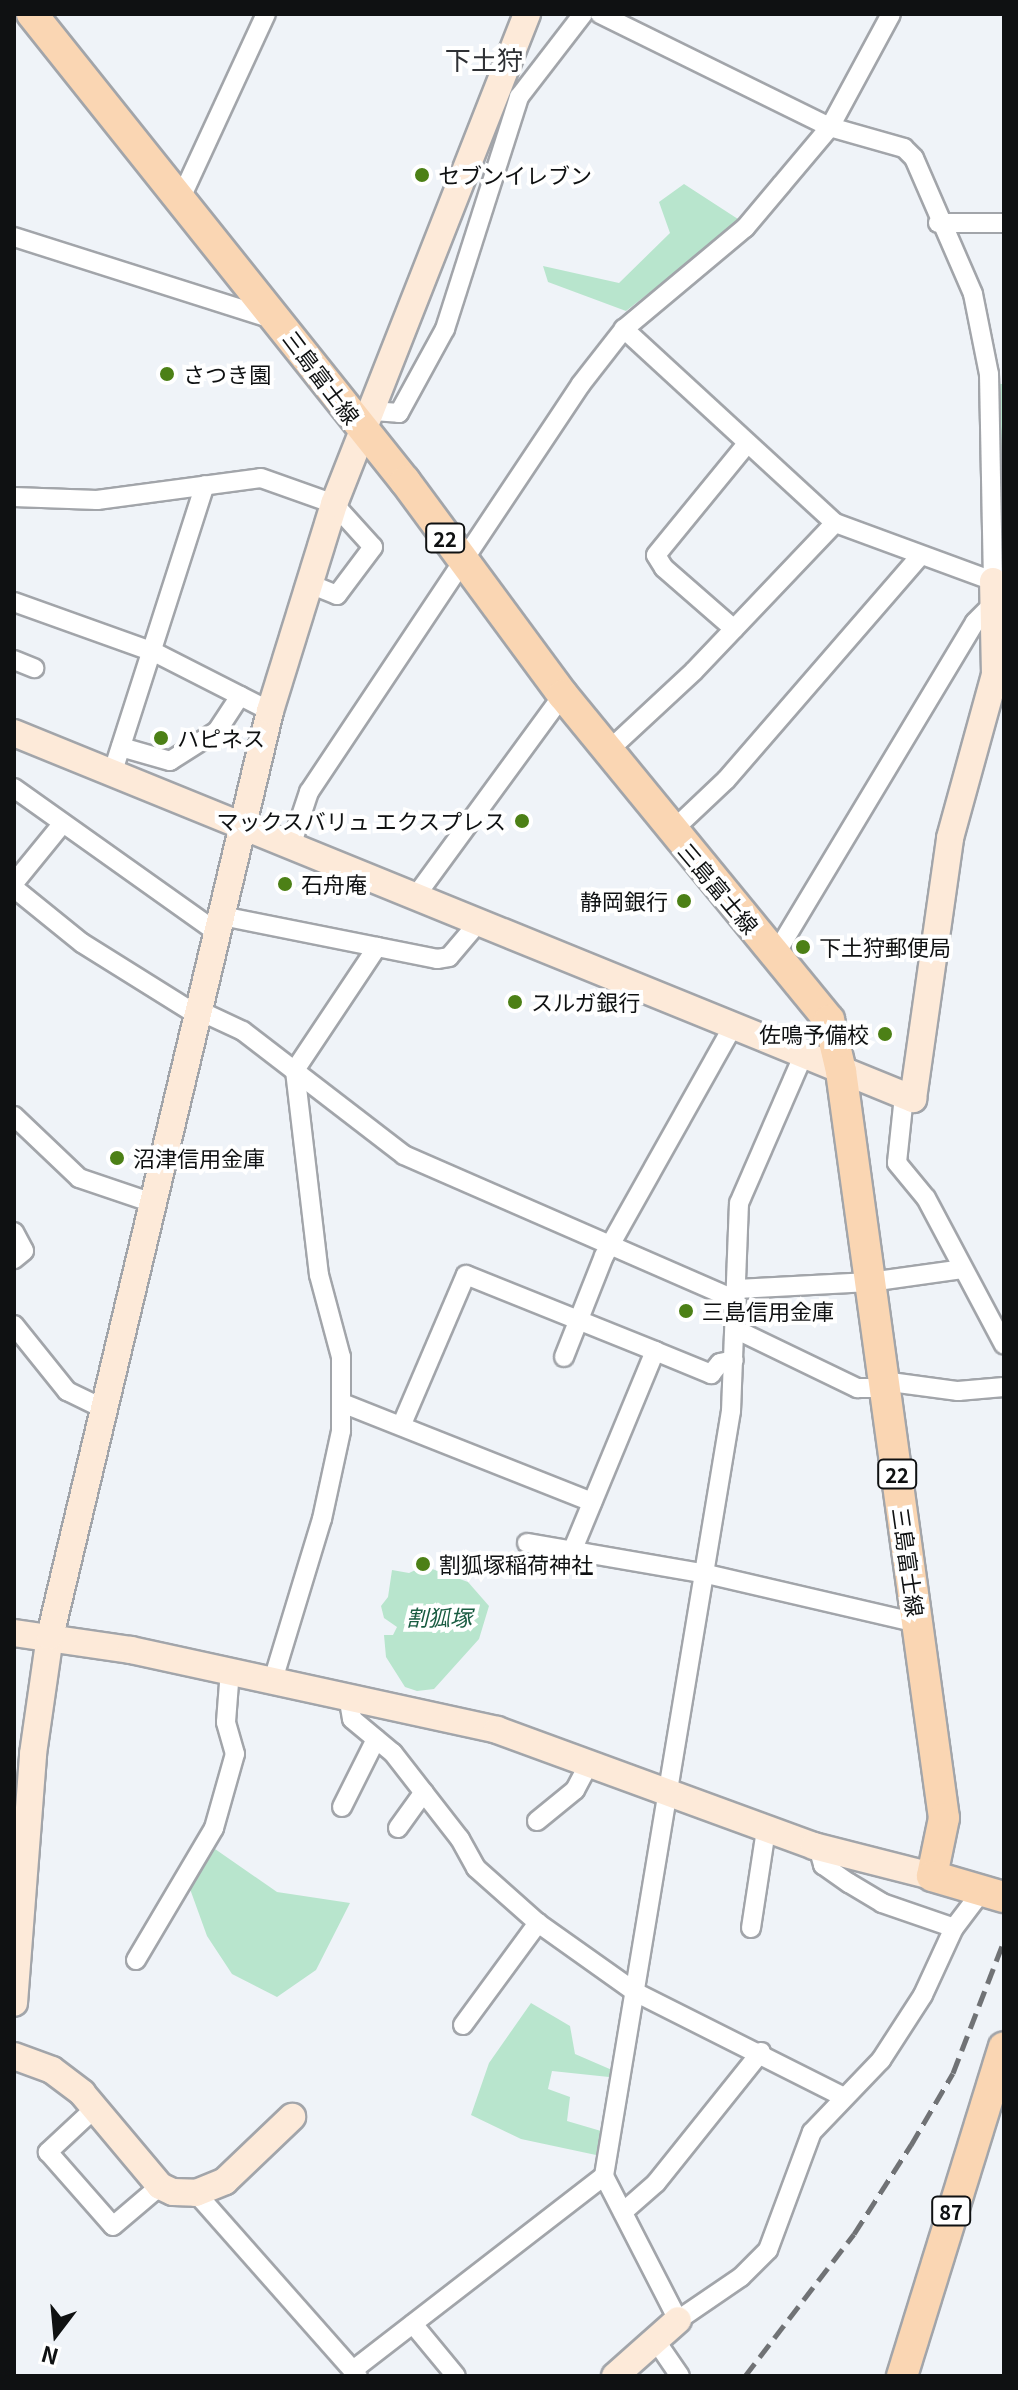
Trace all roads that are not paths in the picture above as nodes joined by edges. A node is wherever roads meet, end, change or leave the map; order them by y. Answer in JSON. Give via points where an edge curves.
{"nodes":[{"id":1,"x":32,"y":14,"type":"edge"},
{"id":2,"x":266,"y":14,"type":"edge"},
{"id":3,"x":527,"y":14,"type":"edge"},
{"id":4,"x":583,"y":14,"type":"edge"},
{"id":5,"x":600,"y":14,"type":"edge"},
{"id":6,"x":891,"y":14,"type":"edge"},
{"id":7,"x":830,"y":127,"type":"junction"},
{"id":8,"x":179,"y":202,"type":"junction"},
{"id":9,"x":938,"y":223,"type":"junction"},
{"id":10,"x":1004,"y":223,"type":"edge"},
{"id":11,"x":14,"y":237,"type":"edge"},
{"id":12,"x":278,"y":321,"type":"junction"},
{"id":13,"x":624,"y":329,"type":"junction"},
{"id":14,"x":996,"y":374,"type":"edge"},
{"id":15,"x":368,"y":422,"type":"junction"},
{"id":16,"x":747,"y":444,"type":"junction"},
{"id":17,"x":205,"y":485,"type":"junction"},
{"id":18,"x":14,"y":497,"type":"edge"},
{"id":19,"x":334,"y":504,"type":"junction"},
{"id":20,"x":835,"y":523,"type":"junction"},
{"id":21,"x":918,"y":558,"type":"junction"},
{"id":22,"x":460,"y":559,"type":"junction"},
{"id":23,"x":308,"y":583,"type":"junction"},
{"id":24,"x":995,"y":591,"type":"junction"},
{"id":25,"x":14,"y":602,"type":"edge"},
{"id":26,"x":734,"y":629,"type":"junction"},
{"id":27,"x":154,"y":652,"type":"junction"},
{"id":28,"x":14,"y":660,"type":"edge"},
{"id":29,"x":34,"y":668,"type":"dead end"},
{"id":30,"x":563,"y":695,"type":"junction"},
{"id":31,"x":240,"y":696,"type":"junction"},
{"id":32,"x":270,"y":711,"type":"junction"},
{"id":33,"x":14,"y":733,"type":"edge"},
{"id":34,"x":608,"y":751,"type":"junction"},
{"id":35,"x":117,"y":759,"type":"junction"},
{"id":36,"x":14,"y":788,"type":"edge"},
{"id":37,"x":63,"y":823,"type":"junction"},
{"id":38,"x":244,"y":825,"type":"junction"},
{"id":39,"x":672,"y":831,"type":"junction"},
{"id":40,"x":292,"y":843,"type":"junction"},
{"id":41,"x":14,"y":885,"type":"edge"},
{"id":42,"x":415,"y":897,"type":"junction"},
{"id":43,"x":220,"y":924,"type":"junction"},
{"id":44,"x":477,"y":924,"type":"junction"},
{"id":45,"x":377,"y":947,"type":"junction"},
{"id":46,"x":775,"y":955,"type":"junction"},
{"id":47,"x":199,"y":1014,"type":"junction"},
{"id":48,"x":732,"y":1028,"type":"junction"},
{"id":49,"x":803,"y":1056,"type":"junction"},
{"id":50,"x":295,"y":1070,"type":"junction"},
{"id":51,"x":841,"y":1071,"type":"junction"},
{"id":52,"x":904,"y":1096,"type":"junction"},
{"id":53,"x":14,"y":1116,"type":"edge"},
{"id":54,"x":153,"y":1203,"type":"junction"},
{"id":55,"x":14,"y":1232,"type":"edge"},
{"id":56,"x":610,"y":1245,"type":"junction"},
{"id":57,"x":14,"y":1259,"type":"edge"},
{"id":58,"x":962,"y":1269,"type":"junction"},
{"id":59,"x":870,"y":1282,"type":"junction"},
{"id":60,"x":737,"y":1294,"type":"junction"},
{"id":61,"x":579,"y":1318,"type":"junction"},
{"id":62,"x":14,"y":1325,"type":"edge"},
{"id":63,"x":735,"y":1329,"type":"junction"},
{"id":64,"x":1004,"y":1345,"type":"edge"},
{"id":65,"x":655,"y":1351,"type":"junction"},
{"id":66,"x":564,"y":1357,"type":"dead end"},
{"id":67,"x":734,"y":1360,"type":"junction"},
{"id":68,"x":884,"y":1384,"type":"junction"},
{"id":69,"x":1004,"y":1387,"type":"edge"},
{"id":70,"x":342,"y":1403,"type":"junction"},
{"id":71,"x":104,"y":1409,"type":"junction"},
{"id":72,"x":402,"y":1424,"type":"junction"},
{"id":73,"x":592,"y":1502,"type":"junction"},
{"id":74,"x":527,"y":1543,"type":"dead end"},
{"id":75,"x":573,"y":1549,"type":"junction"},
{"id":76,"x":707,"y":1574,"type":"junction"},
{"id":77,"x":918,"y":1623,"type":"junction"},
{"id":78,"x":14,"y":1633,"type":"edge"},
{"id":79,"x":50,"y":1636,"type":"junction"},
{"id":80,"x":230,"y":1670,"type":"junction"},
{"id":81,"x":273,"y":1680,"type":"junction"},
{"id":82,"x":348,"y":1696,"type":"junction"},
{"id":83,"x":376,"y":1739,"type":"junction"},
{"id":84,"x":590,"y":1762,"type":"junction"},
{"id":85,"x":670,"y":1789,"type":"junction"},
{"id":86,"x":424,"y":1792,"type":"junction"},
{"id":87,"x":342,"y":1807,"type":"dead end"},
{"id":88,"x":537,"y":1821,"type":"dead end"},
{"id":89,"x":398,"y":1828,"type":"dead end"},
{"id":90,"x":766,"y":1830,"type":"junction"},
{"id":91,"x":818,"y":1847,"type":"junction"},
{"id":92,"x":932,"y":1876,"type":"junction"},
{"id":93,"x":993,"y":1894,"type":"edge"},
{"id":94,"x":538,"y":1923,"type":"junction"},
{"id":95,"x":751,"y":1928,"type":"dead end"},
{"id":96,"x":954,"y":1928,"type":"junction"},
{"id":97,"x":136,"y":1960,"type":"dead end"},
{"id":98,"x":635,"y":1992,"type":"junction"},
{"id":99,"x":14,"y":2003,"type":"edge"},
{"id":100,"x":463,"y":2025,"type":"dead end"},
{"id":101,"x":1004,"y":2047,"type":"edge"},
{"id":102,"x":761,"y":2052,"type":"junction"},
{"id":103,"x":14,"y":2056,"type":"edge"},
{"id":104,"x":844,"y":2097,"type":"junction"},
{"id":105,"x":93,"y":2110,"type":"junction"},
{"id":106,"x":292,"y":2117,"type":"dead end"},
{"id":107,"x":604,"y":2176,"type":"junction"},
{"id":108,"x":160,"y":2186,"type":"junction"},
{"id":109,"x":196,"y":2193,"type":"junction"},
{"id":110,"x":623,"y":2212,"type":"junction"},
{"id":111,"x":678,"y":2320,"type":"junction"},
{"id":112,"x":413,"y":2324,"type":"junction"},
{"id":113,"x":656,"y":2341,"type":"junction"},
{"id":114,"x":356,"y":2373,"type":"edge"},
{"id":115,"x":456,"y":2376,"type":"edge"},
{"id":116,"x":615,"y":2376,"type":"edge"},
{"id":117,"x":680,"y":2376,"type":"edge"},
{"id":118,"x":902,"y":2376,"type":"edge"}],
"edges":[{"from":1,"to":8,"type":"main road","name":"三島富士線","number":"22"},
{"from":2,"to":8,"type":"street"},
{"from":3,"to":15,"type":"street"},
{"from":4,"to":15,"type":"street","via":[[519,97],[445,329],[399,413]]},
{"from":5,"to":7,"type":"street"},
{"from":6,"to":7,"type":"street"},
{"from":7,"to":9,"type":"street","via":[[904,148],[923,171]]},
{"from":7,"to":13,"type":"street","via":[[745,228]]},
{"from":8,"to":12,"type":"main road","name":"三島富士線","number":"22"},
{"from":9,"to":10,"type":"street"},
{"from":9,"to":14,"type":"street","via":[[973,294]]},
{"from":11,"to":12,"type":"street"},
{"from":12,"to":15,"type":"main road","name":"三島富士線","number":"22"},
{"from":13,"to":16,"type":"street"},
{"from":13,"to":22,"type":"street"},
{"from":14,"to":24,"type":"street"},
{"from":15,"to":19,"type":"street"},
{"from":15,"to":22,"type":"main road","name":"三島富士線","number":"22"},
{"from":16,"to":20,"type":"street"},
{"from":16,"to":26,"type":"street","via":[[656,555]]},
{"from":17,"to":18,"type":"street","via":[[97,500]]},
{"from":17,"to":19,"type":"street","via":[[261,478]]},
{"from":17,"to":27,"type":"street"},
{"from":19,"to":23,"type":"street"},
{"from":19,"to":23,"type":"street","via":[[373,551],[337,595]]},
{"from":20,"to":21,"type":"street"},
{"from":20,"to":26,"type":"street"},
{"from":21,"to":24,"type":"street"},
{"from":21,"to":39,"type":"street","via":[[726,780]]},
{"from":22,"to":30,"type":"main road","name":"三島富士線","number":"22"},
{"from":22,"to":40,"type":"street","via":[[309,792]]},
{"from":23,"to":32,"type":"street"},
{"from":24,"to":46,"type":"street"},
{"from":24,"to":52,"type":"street","via":[[995,675],[950,838],[913,1099]]},
{"from":25,"to":27,"type":"street"},
{"from":26,"to":34,"type":"street"},
{"from":27,"to":31,"type":"street"},
{"from":27,"to":35,"type":"street"},
{"from":28,"to":29,"type":"street"},
{"from":30,"to":34,"type":"main road","name":"三島富士線","number":"22"},
{"from":30,"to":42,"type":"street"},
{"from":31,"to":32,"type":"street"},
{"from":31,"to":35,"type":"street","via":[[217,731],[170,761]]},
{"from":32,"to":38,"type":"street"},
{"from":33,"to":35,"type":"street"},
{"from":34,"to":39,"type":"main road","name":"三島富士線","number":"22"},
{"from":35,"to":38,"type":"street"},
{"from":36,"to":37,"type":"street"},
{"from":37,"to":41,"type":"street"},
{"from":37,"to":43,"type":"street"},
{"from":38,"to":40,"type":"street"},
{"from":38,"to":43,"type":"street"},
{"from":39,"to":46,"type":"main road","name":"三島富士線","number":"22"},
{"from":40,"to":42,"type":"street"},
{"from":41,"to":47,"type":"street","via":[[82,943]]},
{"from":42,"to":44,"type":"street"},
{"from":43,"to":45,"type":"street"},
{"from":43,"to":47,"type":"street"},
{"from":44,"to":45,"type":"street","via":[[449,957]]},
{"from":44,"to":48,"type":"street"},
{"from":45,"to":50,"type":"street"},
{"from":46,"to":51,"type":"main road","name":"三島富士線","number":"22","via":[[829,1020]]},
{"from":47,"to":50,"type":"street","via":[[243,1031]]},
{"from":47,"to":54,"type":"street"},
{"from":48,"to":49,"type":"street"},
{"from":48,"to":56,"type":"street"},
{"from":49,"to":51,"type":"street"},
{"from":49,"to":60,"type":"street","via":[[739,1203]]},
{"from":50,"to":56,"type":"street","via":[[404,1155]]},
{"from":50,"to":70,"type":"street","via":[[319,1275],[341,1357]]},
{"from":51,"to":52,"type":"street"},
{"from":51,"to":59,"type":"main road","name":"三島富士線","number":"22"},
{"from":52,"to":58,"type":"street","via":[[897,1163],[926,1198]]},
{"from":53,"to":54,"type":"street","via":[[79,1178]]},
{"from":54,"to":71,"type":"street"},
{"from":55,"to":57,"type":"street","via":[[24,1251]]},
{"from":56,"to":60,"type":"street"},
{"from":56,"to":61,"type":"street"},
{"from":58,"to":59,"type":"street"},
{"from":58,"to":64,"type":"street"},
{"from":59,"to":60,"type":"street"},
{"from":59,"to":68,"type":"main road","name":"三島富士線","number":"22"},
{"from":60,"to":63,"type":"street"},
{"from":61,"to":65,"type":"street"},
{"from":61,"to":66,"type":"street"},
{"from":61,"to":72,"type":"street","via":[[466,1275]]},
{"from":62,"to":71,"type":"street","via":[[67,1391]]},
{"from":63,"to":67,"type":"street"},
{"from":63,"to":68,"type":"street","via":[[857,1388]]},
{"from":65,"to":67,"type":"street","via":[[711,1374],[720,1363]]},
{"from":65,"to":73,"type":"street"},
{"from":67,"to":76,"type":"street"},
{"from":68,"to":69,"type":"street","via":[[958,1391]]},
{"from":68,"to":77,"type":"main road","name":"三島富士線","number":"22"},
{"from":70,"to":72,"type":"street"},
{"from":70,"to":81,"type":"street","via":[[322,1519]]},
{"from":71,"to":79,"type":"street"},
{"from":72,"to":73,"type":"street"},
{"from":73,"to":75,"type":"street"},
{"from":74,"to":75,"type":"street"},
{"from":75,"to":76,"type":"street"},
{"from":76,"to":77,"type":"street"},
{"from":76,"to":85,"type":"street"},
{"from":77,"to":92,"type":"main road","name":"三島富士線","number":"22","via":[[944,1818]]},
{"from":78,"to":79,"type":"street"},
{"from":79,"to":80,"type":"street"},
{"from":79,"to":99,"type":"street","via":[[33,1754]]},
{"from":80,"to":81,"type":"street"},
{"from":80,"to":97,"type":"street","via":[[226,1722],[235,1754],[214,1828]]},
{"from":81,"to":82,"type":"street"},
{"from":82,"to":83,"type":"street","via":[[352,1719]]},
{"from":82,"to":84,"type":"street","via":[[497,1730]]},
{"from":83,"to":86,"type":"street"},
{"from":83,"to":87,"type":"street"},
{"from":84,"to":85,"type":"street"},
{"from":84,"to":88,"type":"street","via":[[575,1790]]},
{"from":85,"to":90,"type":"street"},
{"from":85,"to":98,"type":"street"},
{"from":86,"to":89,"type":"street"},
{"from":86,"to":94,"type":"street","via":[[476,1868]]},
{"from":90,"to":91,"type":"street"},
{"from":90,"to":95,"type":"street"},
{"from":91,"to":92,"type":"street"},
{"from":91,"to":96,"type":"street","via":[[823,1865],[882,1903]]},
{"from":92,"to":93,"type":"main road"},
{"from":93,"to":96,"type":"street"},
{"from":94,"to":98,"type":"street"},
{"from":94,"to":100,"type":"street"},
{"from":96,"to":104,"type":"street","via":[[923,1995],[881,2060]]},
{"from":98,"to":102,"type":"street"},
{"from":98,"to":107,"type":"street"},
{"from":101,"to":118,"type":"main road","number":"87"},
{"from":102,"to":104,"type":"street"},
{"from":102,"to":110,"type":"street","via":[[656,2183]]},
{"from":103,"to":105,"type":"street","via":[[52,2070],[82,2093]]},
{"from":104,"to":111,"type":"street","via":[[812,2132],[768,2250],[741,2277]]},
{"from":105,"to":108,"type":"street"},
{"from":105,"to":108,"type":"street","via":[[48,2152],[113,2226]]},
{"from":106,"to":109,"type":"street","via":[[225,2181]]},
{"from":107,"to":110,"type":"street"},
{"from":107,"to":112,"type":"street"},
{"from":108,"to":109,"type":"street"},
{"from":109,"to":114,"type":"street"},
{"from":110,"to":111,"type":"street"},
{"from":111,"to":113,"type":"street"},
{"from":112,"to":114,"type":"street"},
{"from":112,"to":115,"type":"street"},
{"from":113,"to":116,"type":"street"},
{"from":113,"to":117,"type":"street"}]}
